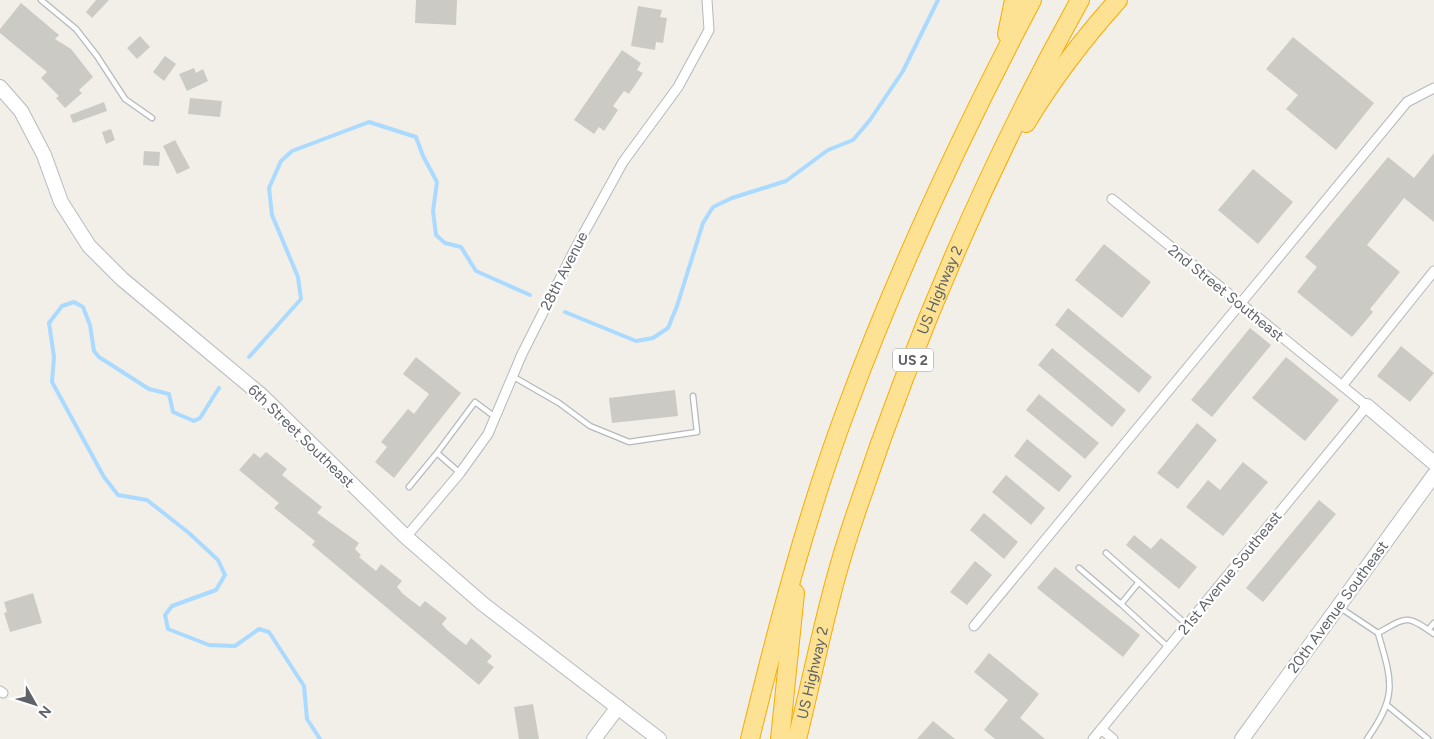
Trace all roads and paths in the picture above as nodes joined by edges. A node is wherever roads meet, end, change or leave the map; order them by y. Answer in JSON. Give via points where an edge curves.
{"nodes":[{"id":1,"x":41,"y":0,"type":"edge"},
{"id":2,"x":707,"y":0,"type":"edge"},
{"id":3,"x":1014,"y":0,"type":"edge"},
{"id":4,"x":1032,"y":0,"type":"edge"},
{"id":5,"x":1080,"y":0,"type":"edge"},
{"id":6,"x":1118,"y":0,"type":"edge"},
{"id":7,"x":1003,"y":55,"type":"junction"},
{"id":8,"x":0,"y":86,"type":"edge"},
{"id":9,"x":1434,"y":88,"type":"edge"},
{"id":10,"x":152,"y":118,"type":"dead end"},
{"id":11,"x":980,"y":198,"type":"junction"},
{"id":12,"x":1112,"y":199,"type":"dead end"},
{"id":13,"x":1434,"y":271,"type":"edge"},
{"id":14,"x":1240,"y":304,"type":"junction"},
{"id":15,"x":512,"y":376,"type":"junction"},
{"id":16,"x":1342,"y":386,"type":"junction"},
{"id":17,"x":693,"y":396,"type":"dead end"},
{"id":18,"x":1367,"y":406,"type":"junction"},
{"id":19,"x":495,"y":418,"type":"junction"},
{"id":20,"x":437,"y":453,"type":"junction"},
{"id":21,"x":1434,"y":463,"type":"edge"},
{"id":22,"x":460,"y":473,"type":"junction"},
{"id":23,"x":1434,"y":475,"type":"edge"},
{"id":24,"x":409,"y":487,"type":"dead end"},
{"id":25,"x":406,"y":537,"type":"junction"},
{"id":26,"x":1106,"y":553,"type":"dead end"},
{"id":27,"x":798,"y":555,"type":"junction"},
{"id":28,"x":1079,"y":568,"type":"dead end"},
{"id":29,"x":1139,"y":582,"type":"junction"},
{"id":30,"x":1121,"y":604,"type":"junction"},
{"id":31,"x":1338,"y":606,"type":"junction"},
{"id":32,"x":1434,"y":623,"type":"edge"},
{"id":33,"x":1187,"y":625,"type":"junction"},
{"id":34,"x":974,"y":626,"type":"dead end"},
{"id":35,"x":1428,"y":630,"type":"junction"},
{"id":36,"x":1378,"y":633,"type":"junction"},
{"id":37,"x":1434,"y":634,"type":"edge"},
{"id":38,"x":1168,"y":647,"type":"junction"},
{"id":39,"x":1388,"y":706,"type":"junction"},
{"id":40,"x":618,"y":707,"type":"junction"},
{"id":41,"x":1101,"y":729,"type":"junction"},
{"id":42,"x":594,"y":739,"type":"edge"},
{"id":43,"x":659,"y":739,"type":"edge"},
{"id":44,"x":750,"y":739,"type":"edge"},
{"id":45,"x":780,"y":739,"type":"edge"},
{"id":46,"x":797,"y":739,"type":"edge"},
{"id":47,"x":1093,"y":739,"type":"edge"},
{"id":48,"x":1113,"y":739,"type":"edge"},
{"id":49,"x":1242,"y":739,"type":"edge"},
{"id":50,"x":1367,"y":739,"type":"edge"},
{"id":51,"x":1428,"y":739,"type":"edge"}],
"edges":[{"from":1,"to":10,"type":"lane","via":[[76,30],[125,99]]},
{"from":2,"to":15,"type":"street","name":"28th Avenue","via":[[709,30],[678,87],[623,162],[574,251]]},
{"from":3,"to":7,"type":"highway"},
{"from":4,"to":7,"type":"highway","number":"US 2"},
{"from":5,"to":11,"type":"highway","name":"US Highway 2","number":"US 2","via":[[1025,101]]},
{"from":6,"to":11,"type":"highway","via":[[1051,81]]},
{"from":7,"to":27,"type":"highway","number":"US 2","via":[[909,250],[846,411]]},
{"from":8,"to":25,"type":"street","name":"6th Street Southeast","via":[[21,111],[44,155],[61,202],[88,246],[122,279],[261,395]]},
{"from":9,"to":14,"type":"street","via":[[1406,102]]},
{"from":11,"to":46,"type":"highway","name":"US Highway 2","number":"US 2","via":[[918,347],[849,535]]},
{"from":12,"to":14,"type":"street","name":"2nd Street Southeast"},
{"from":13,"to":16,"type":"street"},
{"from":14,"to":16,"type":"street","name":"2nd Street Southeast"},
{"from":14,"to":34,"type":"street"},
{"from":15,"to":17,"type":"lane","via":[[559,403],[590,426],[628,442],[698,432]]},
{"from":15,"to":19,"type":"street","name":"28th Avenue"},
{"from":16,"to":18,"type":"street","name":"2nd Street Southeast"},
{"from":18,"to":21,"type":"street"},
{"from":18,"to":33,"type":"street","name":"21st Avenue Southeast"},
{"from":19,"to":20,"type":"lane","via":[[475,402]]},
{"from":19,"to":22,"type":"street","name":"28th Avenue","via":[[488,434]]},
{"from":20,"to":22,"type":"lane"},
{"from":20,"to":24,"type":"lane"},
{"from":22,"to":25,"type":"street","name":"28th Avenue"},
{"from":23,"to":31,"type":"street","name":"20th Avenue Southeast"},
{"from":25,"to":40,"type":"street","name":"6th Street Southeast","via":[[483,604]]},
{"from":26,"to":29,"type":"lane"},
{"from":27,"to":44,"type":"highway","number":"US 2"},
{"from":27,"to":45,"type":"highway"},
{"from":28,"to":30,"type":"lane"},
{"from":29,"to":30,"type":"lane"},
{"from":29,"to":33,"type":"lane"},
{"from":30,"to":38,"type":"lane"},
{"from":31,"to":36,"type":"lane"},
{"from":31,"to":49,"type":"street","name":"20th Avenue Southeast"},
{"from":32,"to":35,"type":"lane"},
{"from":33,"to":38,"type":"street","name":"21st Avenue Southeast"},
{"from":35,"to":36,"type":"lane","via":[[1413,620],[1404,619]]},
{"from":35,"to":37,"type":"lane"},
{"from":36,"to":39,"type":"lane","via":[[1390,674]]},
{"from":38,"to":41,"type":"street","name":"21st Avenue Southeast"},
{"from":39,"to":50,"type":"lane"},
{"from":39,"to":51,"type":"lane"},
{"from":40,"to":42,"type":"street"},
{"from":40,"to":43,"type":"street","name":"6th Street Southeast"},
{"from":41,"to":47,"type":"street","name":"21st Avenue Southeast"},
{"from":41,"to":48,"type":"street"}]}
